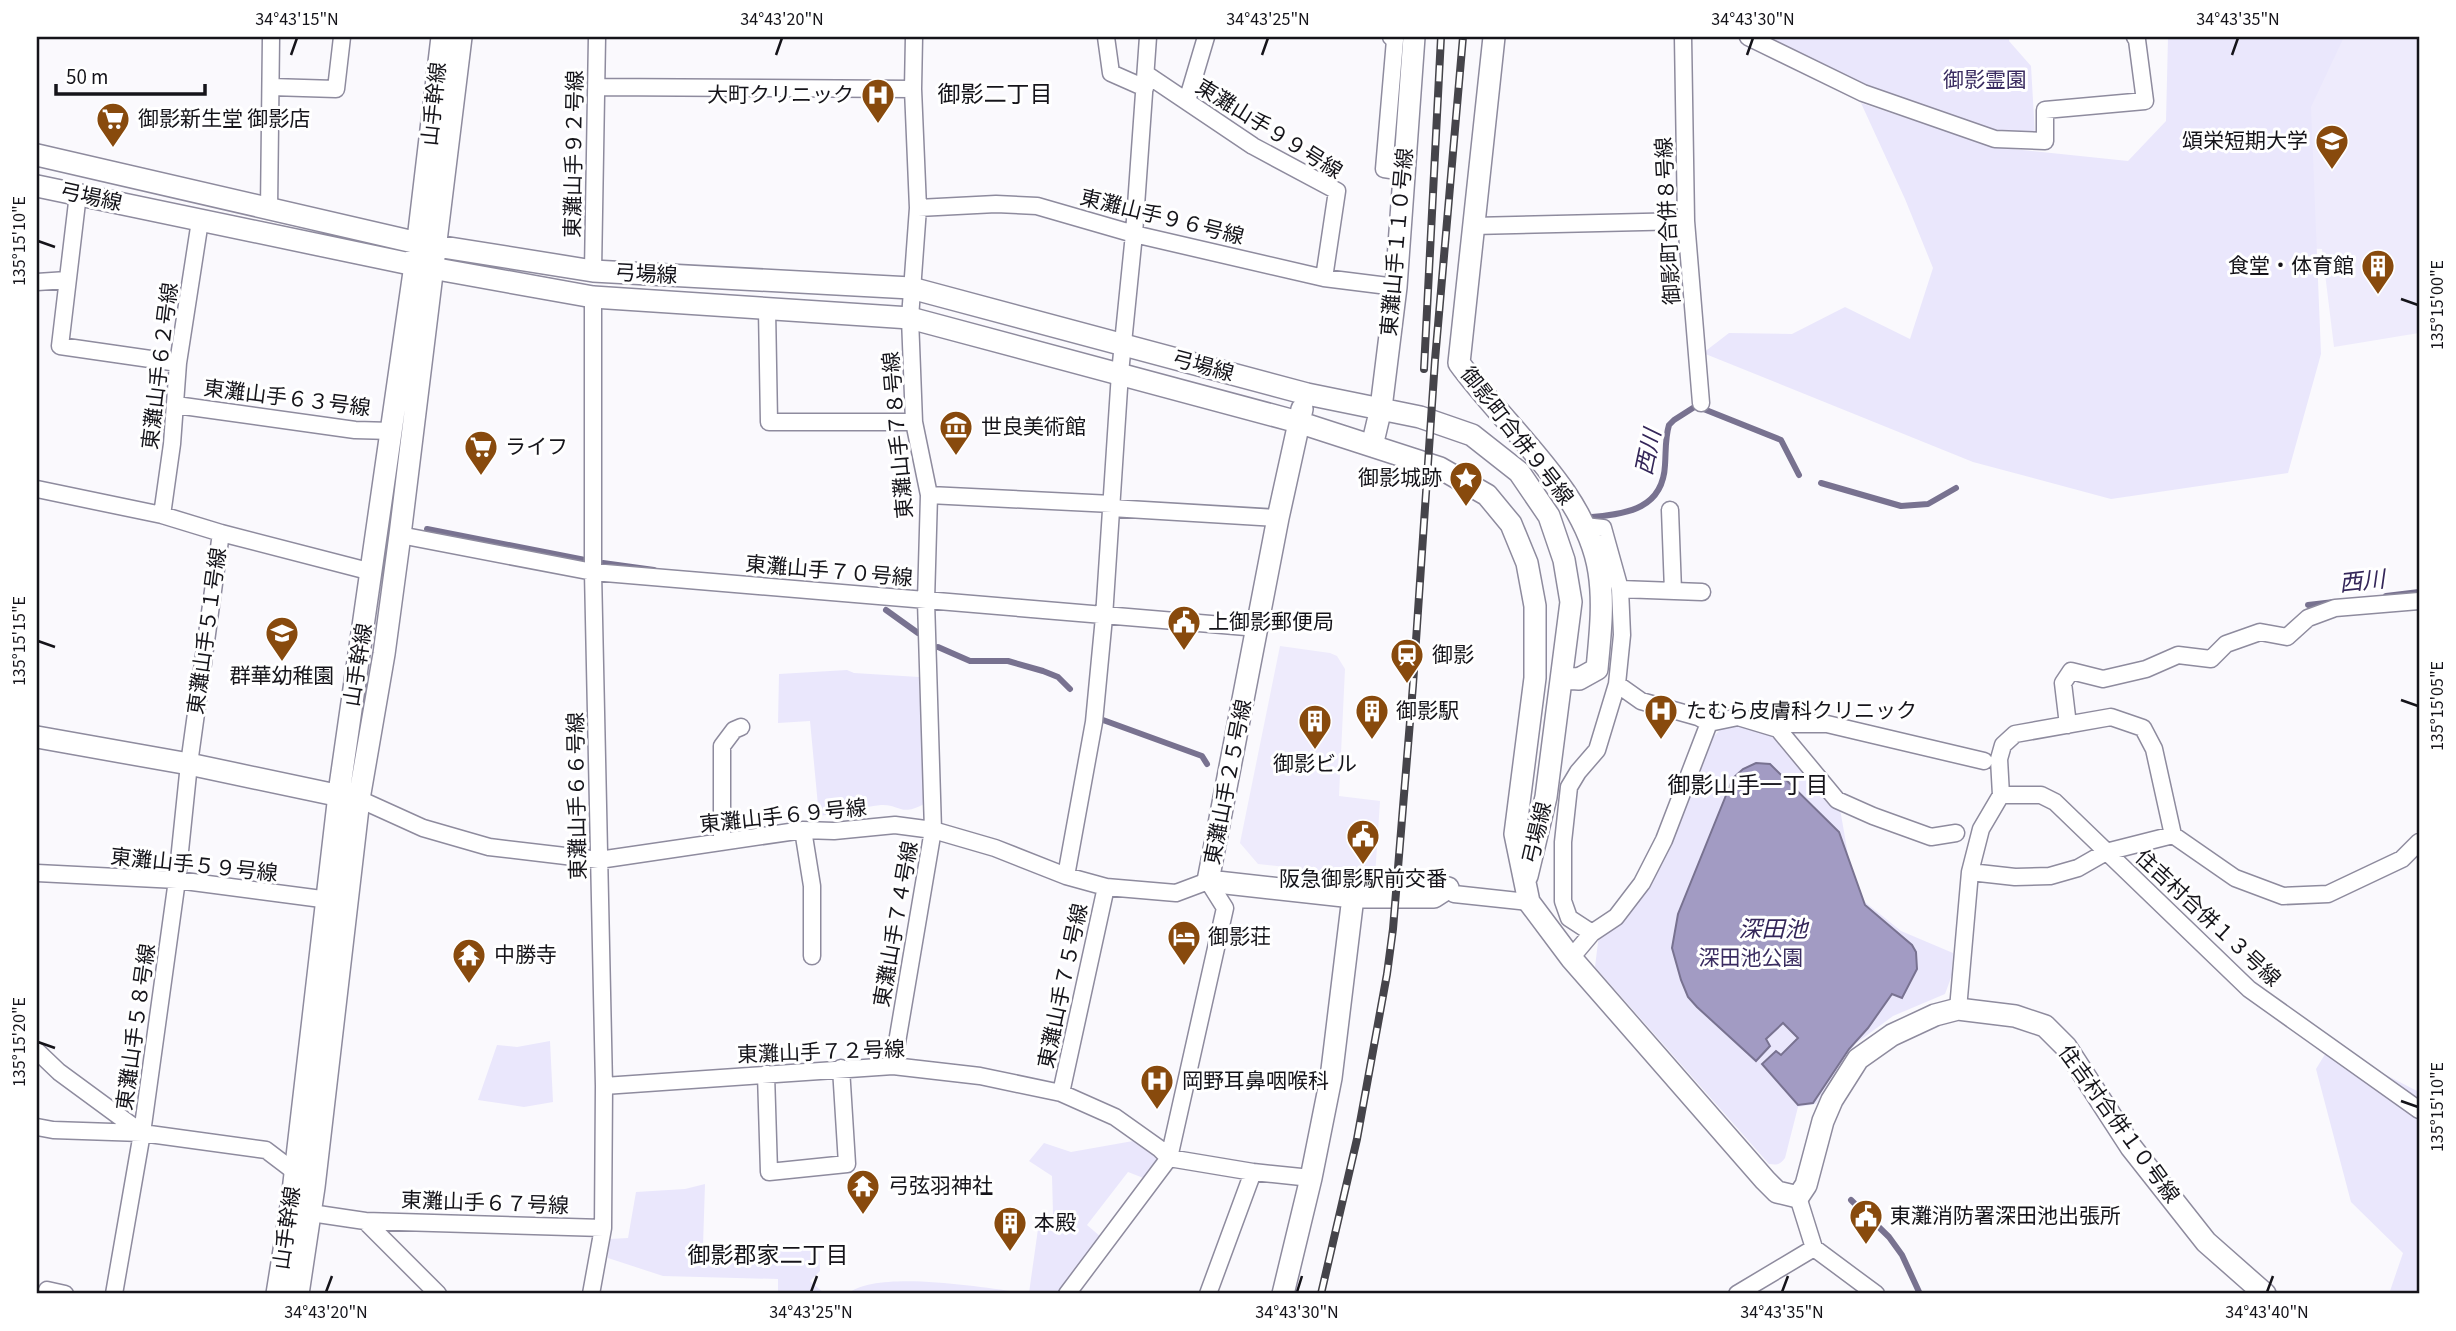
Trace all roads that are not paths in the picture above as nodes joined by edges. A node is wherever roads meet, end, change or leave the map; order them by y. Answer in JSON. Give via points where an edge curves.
{"nodes":[{"id":1,"x":271,"y":37,"type":"edge"},
{"id":2,"x":342,"y":37,"type":"edge"},
{"id":3,"x":442,"y":37,"type":"edge"},
{"id":4,"x":461,"y":37,"type":"edge"},
{"id":5,"x":597,"y":37,"type":"edge"},
{"id":6,"x":914,"y":37,"type":"edge"},
{"id":7,"x":1106,"y":37,"type":"edge"},
{"id":8,"x":1148,"y":37,"type":"edge"},
{"id":9,"x":1206,"y":37,"type":"edge"},
{"id":10,"x":1391,"y":37,"type":"edge"},
{"id":11,"x":1414,"y":37,"type":"edge"},
{"id":12,"x":1494,"y":37,"type":"edge"},
{"id":13,"x":1683,"y":37,"type":"edge"},
{"id":14,"x":1748,"y":37,"type":"edge"},
{"id":15,"x":2135,"y":37,"type":"edge"},
{"id":16,"x":1145,"y":81,"type":"junction"},
{"id":17,"x":271,"y":87,"type":"junction"},
{"id":18,"x":597,"y":87,"type":"junction"},
{"id":19,"x":913,"y":89,"type":"junction"},
{"id":20,"x":1187,"y":101,"type":"junction"},
{"id":21,"x":37,"y":155,"type":"edge"},
{"id":22,"x":1404,"y":172,"type":"junction"},
{"id":23,"x":37,"y":186,"type":"edge"},
{"id":24,"x":78,"y":194,"type":"junction"},
{"id":25,"x":918,"y":208,"type":"junction"},
{"id":26,"x":269,"y":210,"type":"junction"},
{"id":27,"x":200,"y":221,"type":"junction"},
{"id":28,"x":1686,"y":221,"type":"junction"},
{"id":29,"x":1473,"y":226,"type":"junction"},
{"id":30,"x":1134,"y":234,"type":"junction"},
{"id":31,"x":428,"y":244,"type":"junction"},
{"id":32,"x":425,"y":267,"type":"junction"},
{"id":33,"x":593,"y":271,"type":"junction"},
{"id":34,"x":1324,"y":278,"type":"junction"},
{"id":35,"x":67,"y":280,"type":"junction"},
{"id":36,"x":37,"y":282,"type":"edge"},
{"id":37,"x":1396,"y":287,"type":"junction"},
{"id":38,"x":911,"y":288,"type":"junction"},
{"id":39,"x":593,"y":297,"type":"junction"},
{"id":40,"x":767,"y":309,"type":"junction"},
{"id":41,"x":909,"y":318,"type":"junction"},
{"id":42,"x":1123,"y":344,"type":"junction"},
{"id":43,"x":178,"y":363,"type":"junction"},
{"id":44,"x":1120,"y":373,"type":"junction"},
{"id":45,"x":1307,"y":394,"type":"junction"},
{"id":46,"x":1701,"y":403,"type":"dead end"},
{"id":47,"x":176,"y":405,"type":"junction"},
{"id":48,"x":1381,"y":408,"type":"junction"},
{"id":49,"x":914,"y":422,"type":"junction"},
{"id":50,"x":1298,"y":422,"type":"junction"},
{"id":51,"x":392,"y":431,"type":"junction"},
{"id":52,"x":1372,"y":446,"type":"junction"},
{"id":53,"x":37,"y":489,"type":"edge"},
{"id":54,"x":929,"y":495,"type":"junction"},
{"id":55,"x":1112,"y":506,"type":"junction"},
{"id":56,"x":1670,"y":510,"type":"dead end"},
{"id":57,"x":162,"y":515,"type":"junction"},
{"id":58,"x":1278,"y":518,"type":"junction"},
{"id":59,"x":1584,"y":526,"type":"junction"},
{"id":60,"x":221,"y":533,"type":"junction"},
{"id":61,"x":400,"y":535,"type":"junction"},
{"id":62,"x":372,"y":572,"type":"junction"},
{"id":63,"x":593,"y":572,"type":"junction"},
{"id":64,"x":1620,"y":589,"type":"junction"},
{"id":65,"x":1673,"y":591,"type":"junction"},
{"id":66,"x":1702,"y":592,"type":"dead end"},
{"id":67,"x":926,"y":601,"type":"junction"},
{"id":68,"x":2419,"y":601,"type":"edge"},
{"id":69,"x":1104,"y":617,"type":"junction"},
{"id":70,"x":1258,"y":628,"type":"junction"},
{"id":71,"x":1563,"y":678,"type":"junction"},
{"id":72,"x":1617,"y":684,"type":"junction"},
{"id":73,"x":1709,"y":723,"type":"junction"},
{"id":74,"x":2068,"y":725,"type":"junction"},
{"id":75,"x":741,"y":727,"type":"dead end"},
{"id":76,"x":1778,"y":729,"type":"junction"},
{"id":77,"x":37,"y":737,"type":"edge"},
{"id":78,"x":1984,"y":761,"type":"dead end"},
{"id":79,"x":189,"y":764,"type":"junction"},
{"id":80,"x":2001,"y":795,"type":"junction"},
{"id":81,"x":349,"y":797,"type":"junction"},
{"id":82,"x":803,"y":830,"type":"junction"},
{"id":83,"x":933,"y":830,"type":"junction"},
{"id":84,"x":1956,"y":833,"type":"dead end"},
{"id":85,"x":2173,"y":835,"type":"junction"},
{"id":86,"x":722,"y":842,"type":"junction"},
{"id":87,"x":2419,"y":842,"type":"edge"},
{"id":88,"x":2106,"y":852,"type":"junction"},
{"id":89,"x":599,"y":860,"type":"junction"},
{"id":90,"x":1970,"y":872,"type":"junction"},
{"id":91,"x":37,"y":873,"type":"edge"},
{"id":92,"x":1066,"y":876,"type":"junction"},
{"id":93,"x":177,"y":880,"type":"junction"},
{"id":94,"x":1209,"y":881,"type":"junction"},
{"id":95,"x":1106,"y":887,"type":"junction"},
{"id":96,"x":1448,"y":888,"type":"joint"},
{"id":97,"x":1527,"y":893,"type":"junction"},
{"id":98,"x":1353,"y":897,"type":"junction"},
{"id":99,"x":336,"y":901,"type":"junction"},
{"id":100,"x":1592,"y":933,"type":"junction"},
{"id":101,"x":812,"y":956,"type":"dead end"},
{"id":102,"x":1571,"y":958,"type":"junction"},
{"id":103,"x":1958,"y":1009,"type":"junction"},
{"id":104,"x":37,"y":1051,"type":"edge"},
{"id":105,"x":893,"y":1066,"type":"junction"},
{"id":106,"x":841,"y":1068,"type":"junction"},
{"id":107,"x":766,"y":1074,"type":"junction"},
{"id":108,"x":604,"y":1086,"type":"junction"},
{"id":109,"x":1061,"y":1093,"type":"junction"},
{"id":110,"x":2419,"y":1110,"type":"edge"},
{"id":111,"x":37,"y":1126,"type":"edge"},
{"id":112,"x":142,"y":1133,"type":"junction"},
{"id":113,"x":1169,"y":1158,"type":"junction"},
{"id":114,"x":295,"y":1172,"type":"junction"},
{"id":115,"x":1253,"y":1172,"type":"junction"},
{"id":116,"x":1311,"y":1178,"type":"junction"},
{"id":117,"x":1798,"y":1197,"type":"junction"},
{"id":118,"x":311,"y":1213,"type":"junction"},
{"id":119,"x":365,"y":1221,"type":"junction"},
{"id":120,"x":603,"y":1228,"type":"junction"},
{"id":121,"x":1814,"y":1248,"type":"junction"},
{"id":122,"x":46,"y":1294,"type":"edge"},
{"id":123,"x":65,"y":1294,"type":"edge"},
{"id":124,"x":114,"y":1294,"type":"edge"},
{"id":125,"x":277,"y":1294,"type":"edge"},
{"id":126,"x":298,"y":1294,"type":"edge"},
{"id":127,"x":438,"y":1294,"type":"edge"},
{"id":128,"x":591,"y":1294,"type":"edge"},
{"id":129,"x":1067,"y":1294,"type":"edge"},
{"id":130,"x":1208,"y":1294,"type":"edge"},
{"id":131,"x":1283,"y":1294,"type":"edge"},
{"id":132,"x":1737,"y":1294,"type":"edge"},
{"id":133,"x":1876,"y":1294,"type":"edge"},
{"id":134,"x":2265,"y":1294,"type":"edge"}],
"edges":[{"from":1,"to":17,"type":"street"},
{"from":2,"to":17,"type":"street","via":[[336,89]]},
{"from":3,"to":31,"type":"street","name":"山手幹線"},
{"from":4,"to":31,"type":"street","name":"山手幹線"},
{"from":5,"to":18,"type":"street","name":"東灘山手９２号線"},
{"from":6,"to":19,"type":"street","name":"東灘山手７８号線"},
{"from":7,"to":16,"type":"street","name":"東灘山手９９号線","via":[[1111,73]]},
{"from":8,"to":16,"type":"street"},
{"from":9,"to":20,"type":"street"},
{"from":10,"to":22,"type":"street","via":[[1395,40],[1384,169]]},
{"from":11,"to":22,"type":"street","name":"東灘山手１１０号線"},
{"from":12,"to":29,"type":"street","name":"御影町合併９号線"},
{"from":13,"to":28,"type":"street","name":"御影町合併８号線"},
{"from":14,"to":15,"type":"street","via":[[1863,93],[1995,139],[2045,141],[2045,110],[2145,101]]},
{"from":16,"to":20,"type":"street","name":"東灘山手９９号線"},
{"from":16,"to":30,"type":"street"},
{"from":17,"to":26,"type":"street"},
{"from":18,"to":19,"type":"street"},
{"from":18,"to":33,"type":"street","name":"東灘山手９２号線"},
{"from":19,"to":25,"type":"street","name":"東灘山手７８号線"},
{"from":20,"to":34,"type":"street","name":"東灘山手９９号線","via":[[1253,146],[1337,191]]},
{"from":21,"to":26,"type":"street","name":"弓場線"},
{"from":22,"to":37,"type":"street","name":"東灘山手１１０号線"},
{"from":23,"to":24,"type":"street","name":"弓場線"},
{"from":24,"to":27,"type":"street","name":"弓場線"},
{"from":24,"to":35,"type":"street"},
{"from":25,"to":30,"type":"street","name":"東灘山手９６号線","via":[[1037,206]]},
{"from":25,"to":38,"type":"street","name":"東灘山手７８号線"},
{"from":26,"to":31,"type":"street","name":"弓場線"},
{"from":27,"to":32,"type":"street","name":"弓場線"},
{"from":27,"to":43,"type":"street","name":"東灘山手６２号線"},
{"from":28,"to":29,"type":"street"},
{"from":28,"to":46,"type":"street","name":"御影町合併８号線"},
{"from":29,"to":59,"type":"street","name":"御影町合併９号線","via":[[1459,363],[1564,490]]},
{"from":30,"to":34,"type":"street","name":"東灘山手９６号線"},
{"from":30,"to":42,"type":"street"},
{"from":31,"to":32,"type":"street","name":"山手幹線"},
{"from":31,"to":33,"type":"street","name":"弓場線"},
{"from":32,"to":39,"type":"street","name":"弓場線"},
{"from":32,"to":51,"type":"street","name":"山手幹線"},
{"from":32,"to":61,"type":"street","name":"山手幹線"},
{"from":33,"to":38,"type":"street","name":"弓場線"},
{"from":34,"to":37,"type":"street","name":"東灘山手９６号線"},
{"from":35,"to":36,"type":"street"},
{"from":35,"to":43,"type":"street","via":[[60,346]]},
{"from":37,"to":48,"type":"street","name":"東灘山手１１０号線"},
{"from":38,"to":41,"type":"street","name":"東灘山手７８号線"},
{"from":38,"to":42,"type":"street","name":"弓場線"},
{"from":39,"to":40,"type":"street","name":"弓場線"},
{"from":39,"to":63,"type":"street","name":"東灘山手６６号線"},
{"from":40,"to":41,"type":"street","name":"弓場線"},
{"from":40,"to":49,"type":"street","via":[[769,422]]},
{"from":41,"to":44,"type":"street","name":"弓場線"},
{"from":41,"to":49,"type":"street","name":"東灘山手７８号線"},
{"from":42,"to":44,"type":"street"},
{"from":42,"to":45,"type":"street","name":"弓場線"},
{"from":43,"to":47,"type":"street","name":"東灘山手６２号線"},
{"from":44,"to":50,"type":"street","name":"弓場線"},
{"from":44,"to":55,"type":"street"},
{"from":45,"to":48,"type":"street","name":"弓場線"},
{"from":45,"to":50,"type":"street","name":"東灘山手２５号線"},
{"from":47,"to":51,"type":"street","name":"東灘山手６３号線"},
{"from":47,"to":57,"type":"street","name":"東灘山手６２号線"},
{"from":48,"to":52,"type":"street","name":"東灘山手１１０号線"},
{"from":48,"to":71,"type":"street","name":"弓場線","via":[[1472,435],[1519,472],[1549,516],[1564,560],[1571,602]]},
{"from":49,"to":54,"type":"street","name":"東灘山手７８号線"},
{"from":50,"to":52,"type":"street","name":"弓場線"},
{"from":50,"to":58,"type":"street","name":"東灘山手２５号線"},
{"from":51,"to":62,"type":"street","name":"山手幹線"},
{"from":52,"to":97,"type":"street","name":"弓場線","via":[[1440,468],[1487,495],[1511,524],[1527,562],[1535,606],[1535,678],[1515,835]]},
{"from":53,"to":57,"type":"street","name":"東灘山手５１号線"},
{"from":54,"to":55,"type":"street"},
{"from":54,"to":67,"type":"street","name":"東灘山手７８号線"},
{"from":55,"to":58,"type":"street"},
{"from":55,"to":69,"type":"street"},
{"from":56,"to":65,"type":"street"},
{"from":57,"to":60,"type":"street","name":"東灘山手５１号線"},
{"from":58,"to":70,"type":"street","name":"東灘山手２５号線"},
{"from":59,"to":64,"type":"street","via":[[1603,528]]},
{"from":59,"to":71,"type":"street","name":"御影町合併９号線","via":[[1599,569],[1602,610],[1597,669],[1579,679]]},
{"from":60,"to":62,"type":"street"},
{"from":60,"to":79,"type":"street","name":"東灘山手５１号線"},
{"from":61,"to":63,"type":"street","name":"東灘山手７０号線"},
{"from":61,"to":81,"type":"street","name":"山手幹線"},
{"from":62,"to":81,"type":"street","name":"山手幹線"},
{"from":63,"to":67,"type":"street","name":"東灘山手７０号線"},
{"from":63,"to":89,"type":"street","name":"東灘山手６６号線"},
{"from":64,"to":65,"type":"street"},
{"from":64,"to":72,"type":"street"},
{"from":65,"to":66,"type":"street"},
{"from":67,"to":69,"type":"street","name":"東灘山手７０号線"},
{"from":67,"to":83,"type":"street","name":"東灘山手７８号線"},
{"from":68,"to":74,"type":"street","via":[[2335,608],[2308,618],[2287,636],[2260,632],[2227,644],[2211,659],[2178,655],[2146,669],[2103,679],[2071,671],[2063,683]]},
{"from":69,"to":70,"type":"street","name":"東灘山手７０号線"},
{"from":69,"to":92,"type":"street","via":[[1094,722]]},
{"from":70,"to":94,"type":"street","name":"東灘山手２５号線"},
{"from":71,"to":97,"type":"street","name":"弓場線"},
{"from":72,"to":73,"type":"street","via":[[1641,701]]},
{"from":72,"to":100,"type":"street","via":[[1597,750],[1569,787],[1563,842],[1563,901],[1569,918]]},
{"from":73,"to":76,"type":"street","via":[[1738,717]]},
{"from":73,"to":100,"type":"street","via":[[1664,840],[1642,883],[1616,917]]},
{"from":74,"to":80,"type":"street","via":[[2015,734],[2003,745]]},
{"from":74,"to":85,"type":"street","via":[[2111,718],[2143,728],[2154,749]]},
{"from":75,"to":86,"type":"street","via":[[722,746]]},
{"from":76,"to":78,"type":"street","via":[[1787,724],[1827,724]]},
{"from":76,"to":84,"type":"street","via":[[1837,800],[1931,837]]},
{"from":77,"to":79,"type":"street"},
{"from":79,"to":81,"type":"street"},
{"from":79,"to":93,"type":"street","name":"東灘山手５８号線"},
{"from":80,"to":88,"type":"street","name":"住吉村合併１３号線","via":[[2041,795],[2054,802]]},
{"from":80,"to":90,"type":"street","via":[[1982,829]]},
{"from":81,"to":89,"type":"street","name":"東灘山手６９号線","via":[[423,828],[489,847]]},
{"from":81,"to":99,"type":"street","name":"山手幹線"},
{"from":82,"to":83,"type":"street","name":"東灘山手６９号線","via":[[895,825]]},
{"from":82,"to":86,"type":"street","name":"東灘山手６９号線"},
{"from":82,"to":101,"type":"street","via":[[812,886]]},
{"from":83,"to":92,"type":"street","name":"東灘山手６９号線"},
{"from":83,"to":105,"type":"street","name":"東灘山手７４号線"},
{"from":85,"to":87,"type":"street","via":[[2235,878],[2283,896],[2328,894],[2402,859]]},
{"from":85,"to":88,"type":"street"},
{"from":86,"to":89,"type":"street","name":"東灘山手６９号線"},
{"from":88,"to":90,"type":"street","via":[[2050,877]]},
{"from":88,"to":110,"type":"street","name":"住吉村合併１３号線","via":[[2249,989]]},
{"from":89,"to":108,"type":"street","name":"東灘山手６６号線"},
{"from":90,"to":103,"type":"street"},
{"from":91,"to":93,"type":"street","name":"東灘山手５９号線"},
{"from":92,"to":95,"type":"street","name":"東灘山手６９号線"},
{"from":93,"to":99,"type":"street","name":"東灘山手５９号線"},
{"from":93,"to":112,"type":"street","name":"東灘山手５８号線"},
{"from":94,"to":95,"type":"street","name":"東灘山手６９号線","via":[[1176,893]]},
{"from":94,"to":98,"type":"street","name":"東灘山手２５号線"},
{"from":94,"to":113,"type":"street","via":[[1225,908]]},
{"from":95,"to":109,"type":"street","name":"東灘山手７５号線"},
{"from":96,"to":97,"type":"street","via":[[1454,894]]},
{"from":96,"to":98,"type":"street","name":"東灘山手２５号線","via":[[1434,897]]},
{"from":97,"to":102,"type":"street","name":"弓場線"},
{"from":98,"to":116,"type":"street","via":[[1331,1078]]},
{"from":99,"to":114,"type":"street","name":"山手幹線"},
{"from":99,"to":118,"type":"street","name":"山手幹線"},
{"from":100,"to":102,"type":"street"},
{"from":102,"to":117,"type":"street","name":"弓場線","via":[[1765,1180],[1777,1192]]},
{"from":103,"to":117,"type":"street","name":"住吉村合併１０号線","via":[[1892,1035],[1858,1059],[1832,1100],[1806,1185]]},
{"from":103,"to":134,"type":"street","name":"住吉村合併１０号線","via":[[2015,1016],[2045,1026],[2066,1047],[2131,1147],[2206,1241]]},
{"from":104,"to":112,"type":"street"},
{"from":105,"to":106,"type":"street","name":"東灘山手７２号線"},
{"from":105,"to":109,"type":"street","name":"東灘山手７２号線","via":[[980,1076]]},
{"from":106,"to":107,"type":"street","name":"東灘山手７２号線"},
{"from":106,"to":107,"type":"street","via":[[847,1164],[769,1172]]},
{"from":107,"to":108,"type":"street","name":"東灘山手７２号線"},
{"from":108,"to":120,"type":"street","name":"東灘山手６６号線"},
{"from":109,"to":113,"type":"street","name":"東灘山手７２号線","via":[[1115,1117]]},
{"from":111,"to":112,"type":"street"},
{"from":112,"to":114,"type":"street","via":[[266,1150]]},
{"from":112,"to":124,"type":"street","name":"東灘山手５８号線"},
{"from":113,"to":115,"type":"street","name":"東灘山手７２号線"},
{"from":113,"to":129,"type":"street"},
{"from":114,"to":125,"type":"street","name":"山手幹線"},
{"from":115,"to":116,"type":"street","name":"東灘山手７２号線"},
{"from":115,"to":130,"type":"street"},
{"from":116,"to":131,"type":"street"},
{"from":117,"to":121,"type":"street"},
{"from":118,"to":119,"type":"street","name":"東灘山手６７号線"},
{"from":118,"to":126,"type":"street","name":"山手幹線"},
{"from":119,"to":120,"type":"street","name":"東灘山手６７号線"},
{"from":119,"to":127,"type":"street"},
{"from":120,"to":128,"type":"street","name":"東灘山手６６号線"},
{"from":121,"to":132,"type":"street"},
{"from":121,"to":133,"type":"street"},
{"from":122,"to":123,"type":"street","via":[[47,1290]]}]}
